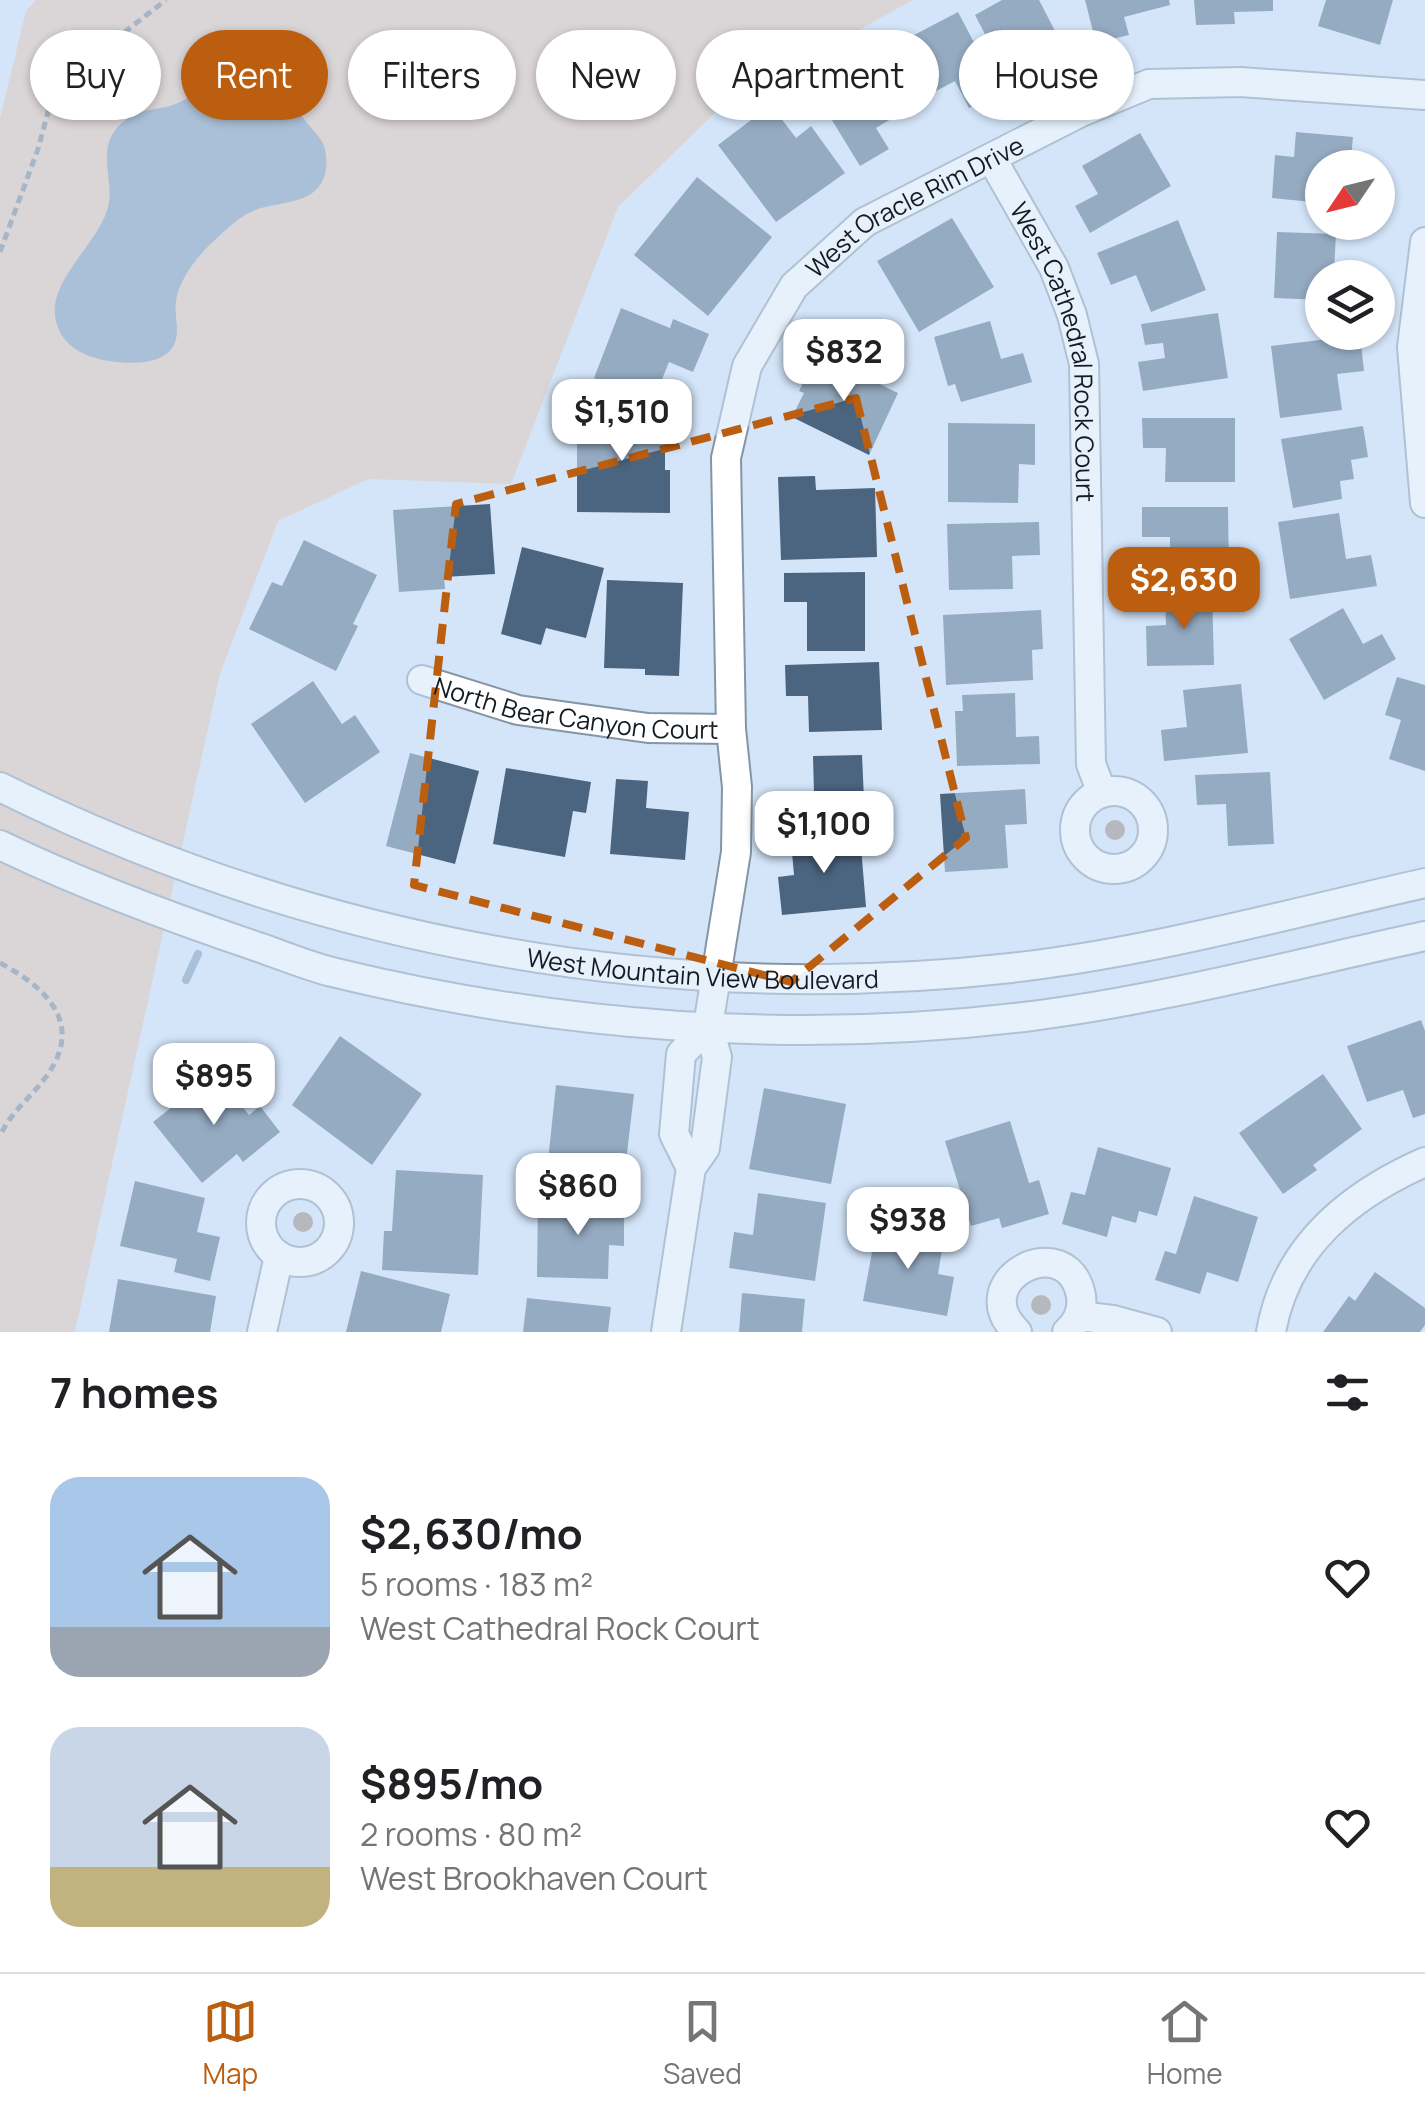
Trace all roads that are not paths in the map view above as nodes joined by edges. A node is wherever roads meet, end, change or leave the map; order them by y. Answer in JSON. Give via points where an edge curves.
{"nodes":[{"id":1,"x":1425,"y":95,"type":"edge"},
{"id":2,"x":992,"y":159,"type":"junction"},
{"id":3,"x":1425,"y":242,"type":"edge"},
{"id":4,"x":1425,"y":503,"type":"edge"},
{"id":5,"x":422,"y":680,"type":"dead end"},
{"id":6,"x":732,"y":730,"type":"junction"},
{"id":7,"x":0,"y":787,"type":"edge"},
{"id":8,"x":1102,"y":792,"type":"dead end"},
{"id":9,"x":0,"y":846,"type":"edge"},
{"id":10,"x":1425,"y":882,"type":"edge"},
{"id":11,"x":1425,"y":936,"type":"edge"},
{"id":12,"x":714,"y":976,"type":"junction"},
{"id":13,"x":708,"y":1026,"type":"junction"},
{"id":14,"x":1425,"y":1162,"type":"edge"},
{"id":15,"x":279,"y":1256,"type":"dead end"},
{"id":16,"x":1073,"y":1324,"type":"edge"},
{"id":17,"x":262,"y":1332,"type":"edge"},
{"id":18,"x":666,"y":1332,"type":"edge"},
{"id":19,"x":1017,"y":1332,"type":"edge"},
{"id":20,"x":1157,"y":1332,"type":"edge"},
{"id":21,"x":1272,"y":1332,"type":"edge"}],
"edges":[{"from":1,"to":2,"type":"street","name":"West Oracle Rim Drive","via":[[1240,82],[1148,84]]},
{"from":2,"to":6,"type":"street","name":"West Oracle Rim Drive","via":[[865,222],[794,286],[747,366],[726,458]]},
{"from":2,"to":8,"type":"street","name":"West Cathedral Rock Court","via":[[1054,268],[1084,364],[1091,764]]},
{"from":3,"to":4,"type":"street","via":[[1412,347]]},
{"from":5,"to":6,"type":"street","name":"North Bear Canyon Court","via":[[518,710],[648,728]]},
{"from":6,"to":12,"type":"street","name":"West Oracle Rim Drive","via":[[736,852]]},
{"from":7,"to":12,"type":"street","name":"West Mountain View Boulevard","via":[[166,861],[344,918],[552,962]]},
{"from":9,"to":13,"type":"street","name":"West Mountain View Boulevard","via":[[115,896],[332,972],[523,1010]]},
{"from":10,"to":12,"type":"street","name":"West Mountain View Boulevard","via":[[1195,935],[1010,968],[861,980]]},
{"from":11,"to":13,"type":"street","name":"West Mountain View Boulevard","via":[[1028,1016],[781,1031]]},
{"from":12,"to":13,"type":"street","name":"West Oracle Rim Drive"},
{"from":13,"to":18,"type":"street","name":"West Oracle Rim Drive","via":[[681,1054],[674,1134],[691,1168]]},
{"from":14,"to":21,"type":"street","via":[[1348,1204],[1317,1237],[1293,1271]]},
{"from":15,"to":17,"type":"street"},
{"from":16,"to":19,"type":"street","via":[[1080,1291],[1066,1270],[1042,1262],[1018,1270],[1004,1290],[1006,1317]]},
{"from":16,"to":20,"type":"street","via":[[1113,1320]]}]}
